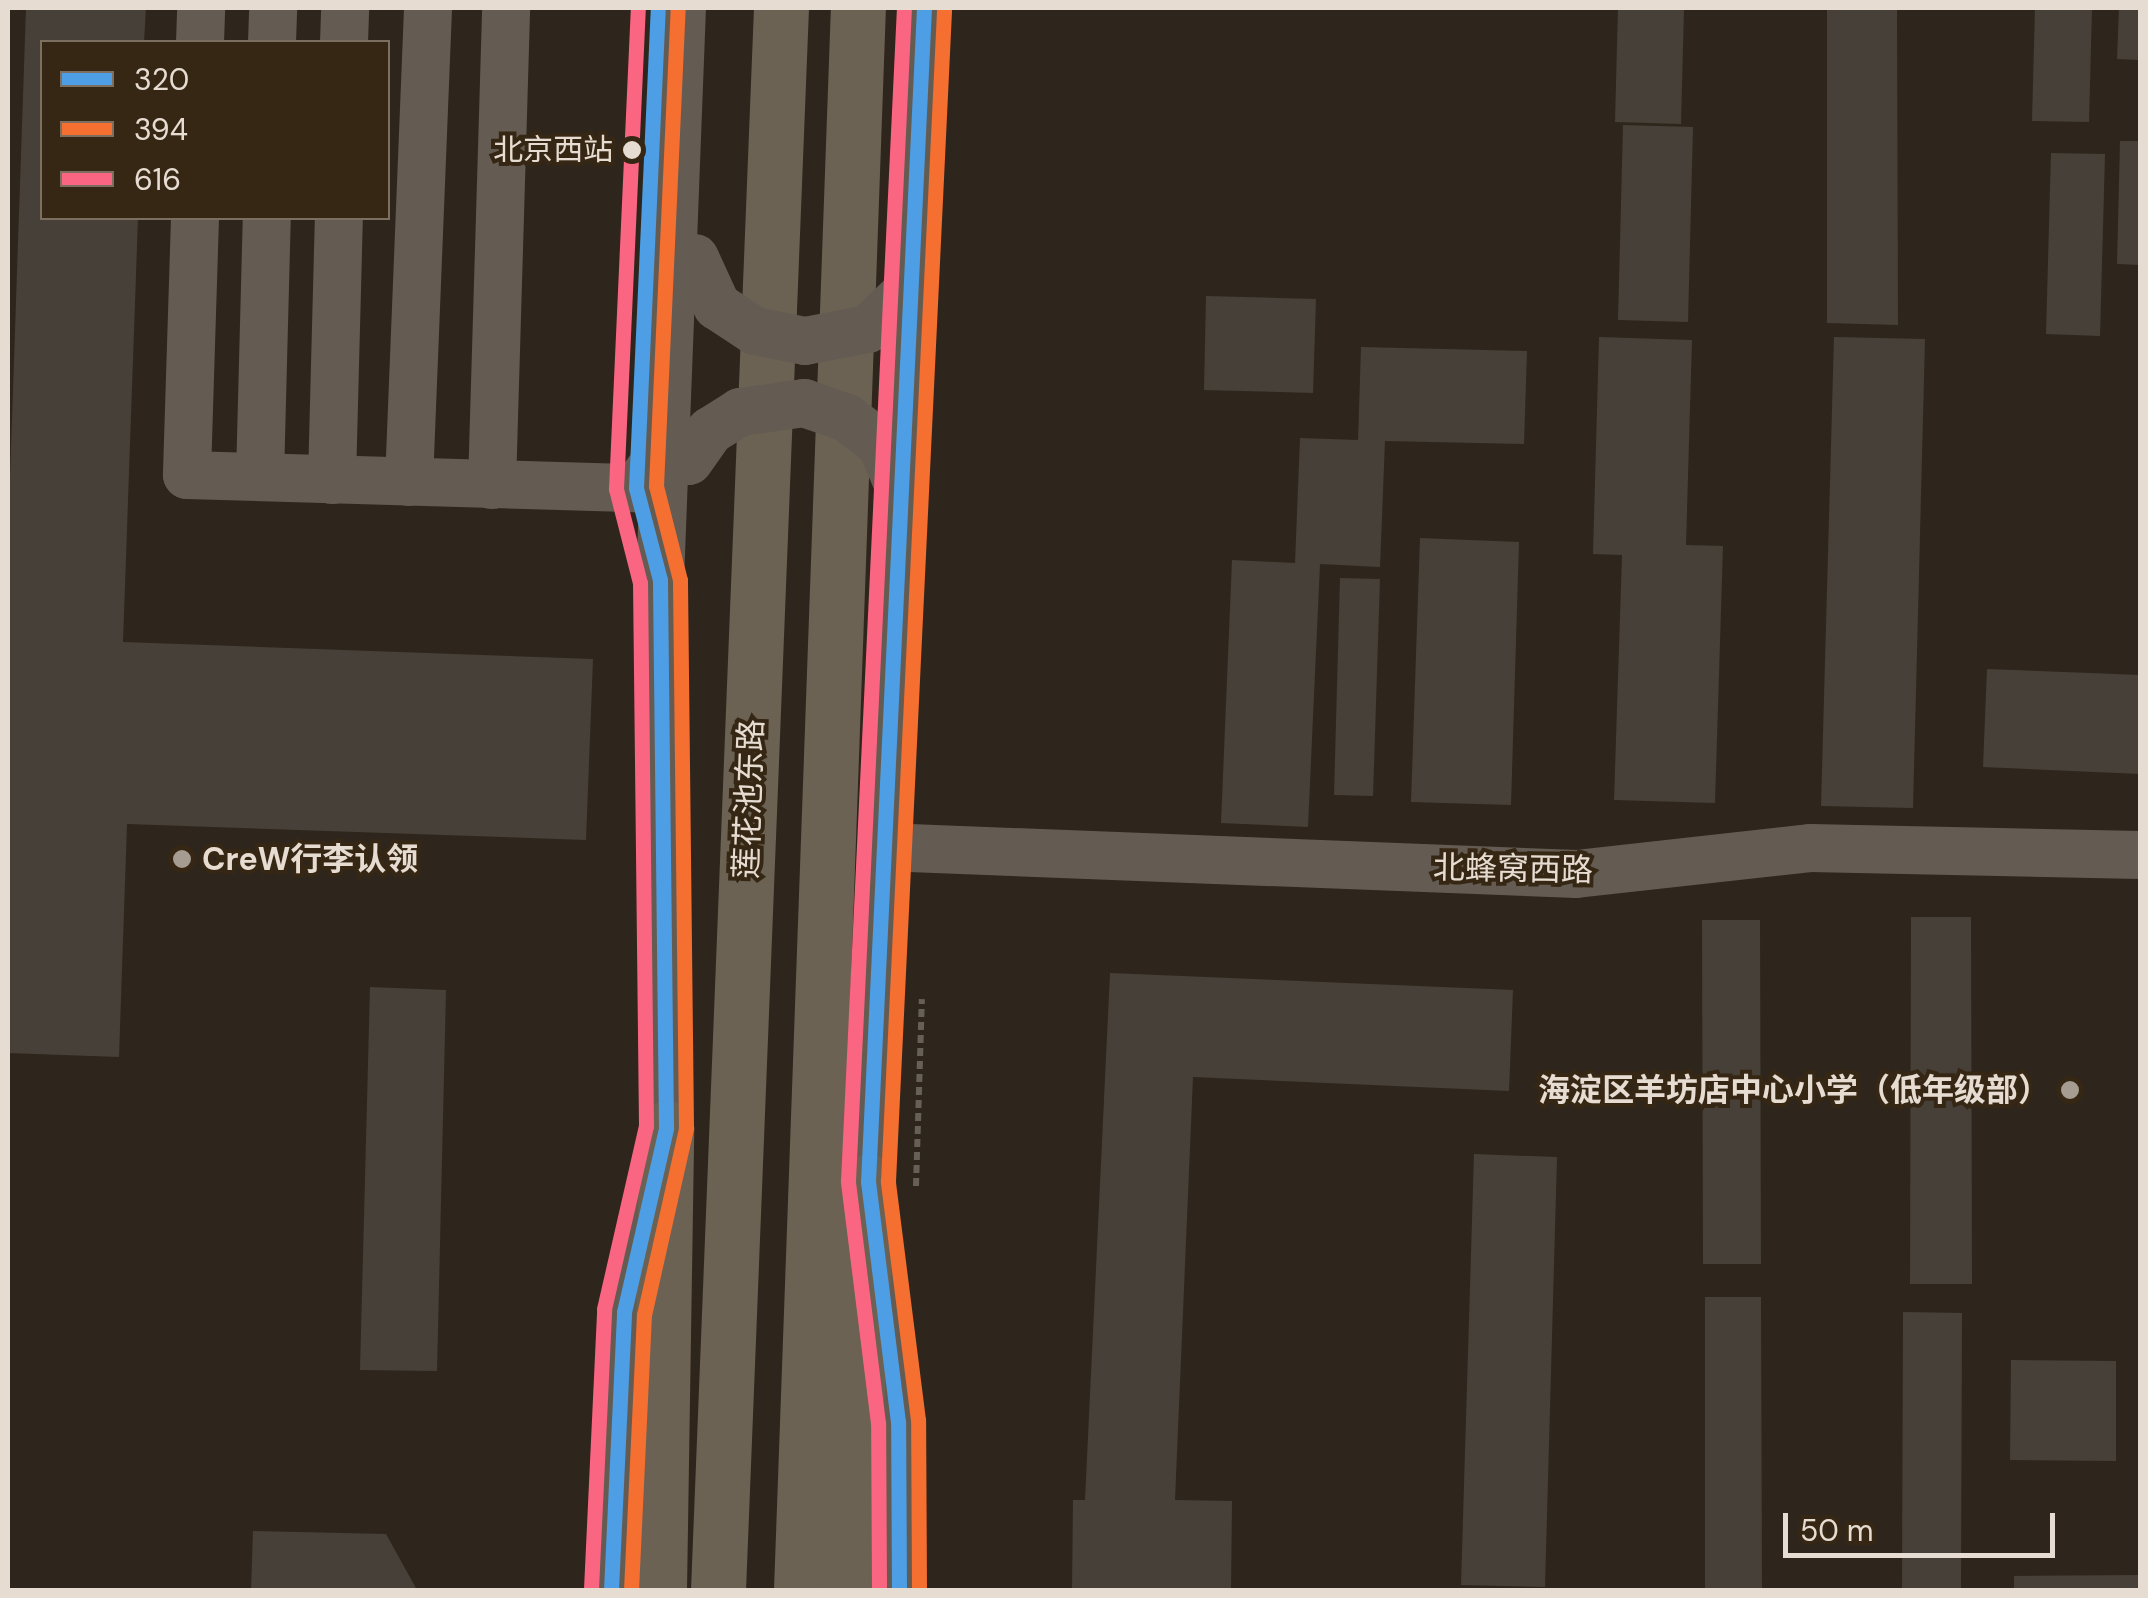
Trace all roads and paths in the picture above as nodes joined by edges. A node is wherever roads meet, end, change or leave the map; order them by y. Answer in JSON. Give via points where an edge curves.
{"nodes":[{"id":1,"x":201,"y":8,"type":"edge"},
{"id":2,"x":273,"y":8,"type":"edge"},
{"id":3,"x":345,"y":8,"type":"edge"},
{"id":4,"x":428,"y":8,"type":"edge"},
{"id":5,"x":506,"y":8,"type":"edge"},
{"id":6,"x":658,"y":8,"type":"edge"},
{"id":7,"x":682,"y":8,"type":"edge"},
{"id":8,"x":702,"y":8,"type":"edge"},
{"id":9,"x":781,"y":8,"type":"edge"},
{"id":10,"x":858,"y":8,"type":"edge"},
{"id":11,"x":924,"y":8,"type":"edge"},
{"id":12,"x":200,"y":40,"type":"edge"},
{"id":13,"x":272,"y":40,"type":"edge"},
{"id":14,"x":344,"y":40,"type":"edge"},
{"id":15,"x":195,"y":220,"type":"edge"},
{"id":16,"x":267,"y":220,"type":"edge"},
{"id":17,"x":339,"y":220,"type":"edge"},
{"id":18,"x":695,"y":258,"type":"junction"},
{"id":19,"x":912,"y":287,"type":"junction"},
{"id":20,"x":678,"y":452,"type":"junction"},
{"id":21,"x":260,"y":477,"type":"junction"},
{"id":22,"x":332,"y":480,"type":"junction"},
{"id":23,"x":409,"y":482,"type":"junction"},
{"id":24,"x":492,"y":485,"type":"junction"},
{"id":25,"x":636,"y":488,"type":"junction"},
{"id":26,"x":902,"y":494,"type":"junction"},
{"id":27,"x":660,"y":580,"type":"junction"},
{"id":28,"x":884,"y":847,"type":"junction"},
{"id":29,"x":2140,"y":854,"type":"edge"},
{"id":30,"x":664,"y":934,"type":"junction"},
{"id":31,"x":644,"y":990,"type":"dead end"},
{"id":32,"x":666,"y":1128,"type":"junction"},
{"id":33,"x":868,"y":1182,"type":"junction"},
{"id":34,"x":618,"y":1460,"type":"junction"},
{"id":35,"x":611,"y":1590,"type":"edge"},
{"id":36,"x":659,"y":1590,"type":"edge"},
{"id":37,"x":718,"y":1590,"type":"edge"},
{"id":38,"x":801,"y":1590,"type":"edge"},
{"id":39,"x":846,"y":1590,"type":"edge"},
{"id":40,"x":898,"y":1590,"type":"edge"}],
"edges":[{"from":1,"to":12,"type":"street"},
{"from":2,"to":13,"type":"street"},
{"from":3,"to":14,"type":"street"},
{"from":4,"to":23,"type":"street"},
{"from":5,"to":24,"type":"street"},
{"from":6,"to":25,"type":"street"},
{"from":7,"to":20,"type":"street","name":"莲花池东路"},
{"from":8,"to":18,"type":"street","name":"莲花池东路"},
{"from":9,"to":37,"type":"highway","name":"莲花池东路"},
{"from":10,"to":38,"type":"highway"},
{"from":11,"to":19,"type":"street"},
{"from":15,"to":21,"type":"street","via":[[187,475]]},
{"from":16,"to":21,"type":"street"},
{"from":17,"to":22,"type":"street"},
{"from":18,"to":19,"type":"street","bridge":true,"via":[[717,306],[755,331],[805,342],[868,329]]},
{"from":18,"to":20,"type":"street","name":"莲花池东路"},
{"from":19,"to":26,"type":"street"},
{"from":20,"to":25,"type":"street"},
{"from":20,"to":26,"type":"street","bridge":true,"via":[[740,412],[804,403],[847,418],[880,444]]},
{"from":20,"to":27,"type":"street","name":"莲花池东路"},
{"from":20,"to":30,"type":"street","name":"莲花池东路","via":[[682,899]]},
{"from":21,"to":22,"type":"street"},
{"from":22,"to":23,"type":"street"},
{"from":23,"to":24,"type":"street"},
{"from":24,"to":25,"type":"street"},
{"from":25,"to":27,"type":"street"},
{"from":26,"to":28,"type":"street"},
{"from":27,"to":30,"type":"street","name":"莲花池东路"},
{"from":28,"to":29,"type":"street","name":"北蜂窝西路","via":[[1576,874],[1810,848]]},
{"from":28,"to":33,"type":"street"},
{"from":30,"to":32,"type":"street","name":"莲花池东路"},
{"from":31,"to":34,"type":"street","via":[[635,1152],[594,1308],[593,1417]]},
{"from":32,"to":34,"type":"street","name":"莲花池东路","via":[[624,1312]]},
{"from":32,"to":36,"type":"highway"},
{"from":33,"to":39,"type":"highway"},
{"from":33,"to":40,"type":"street","via":[[898,1422]]},
{"from":34,"to":35,"type":"street","name":"莲花池东路"}]}
